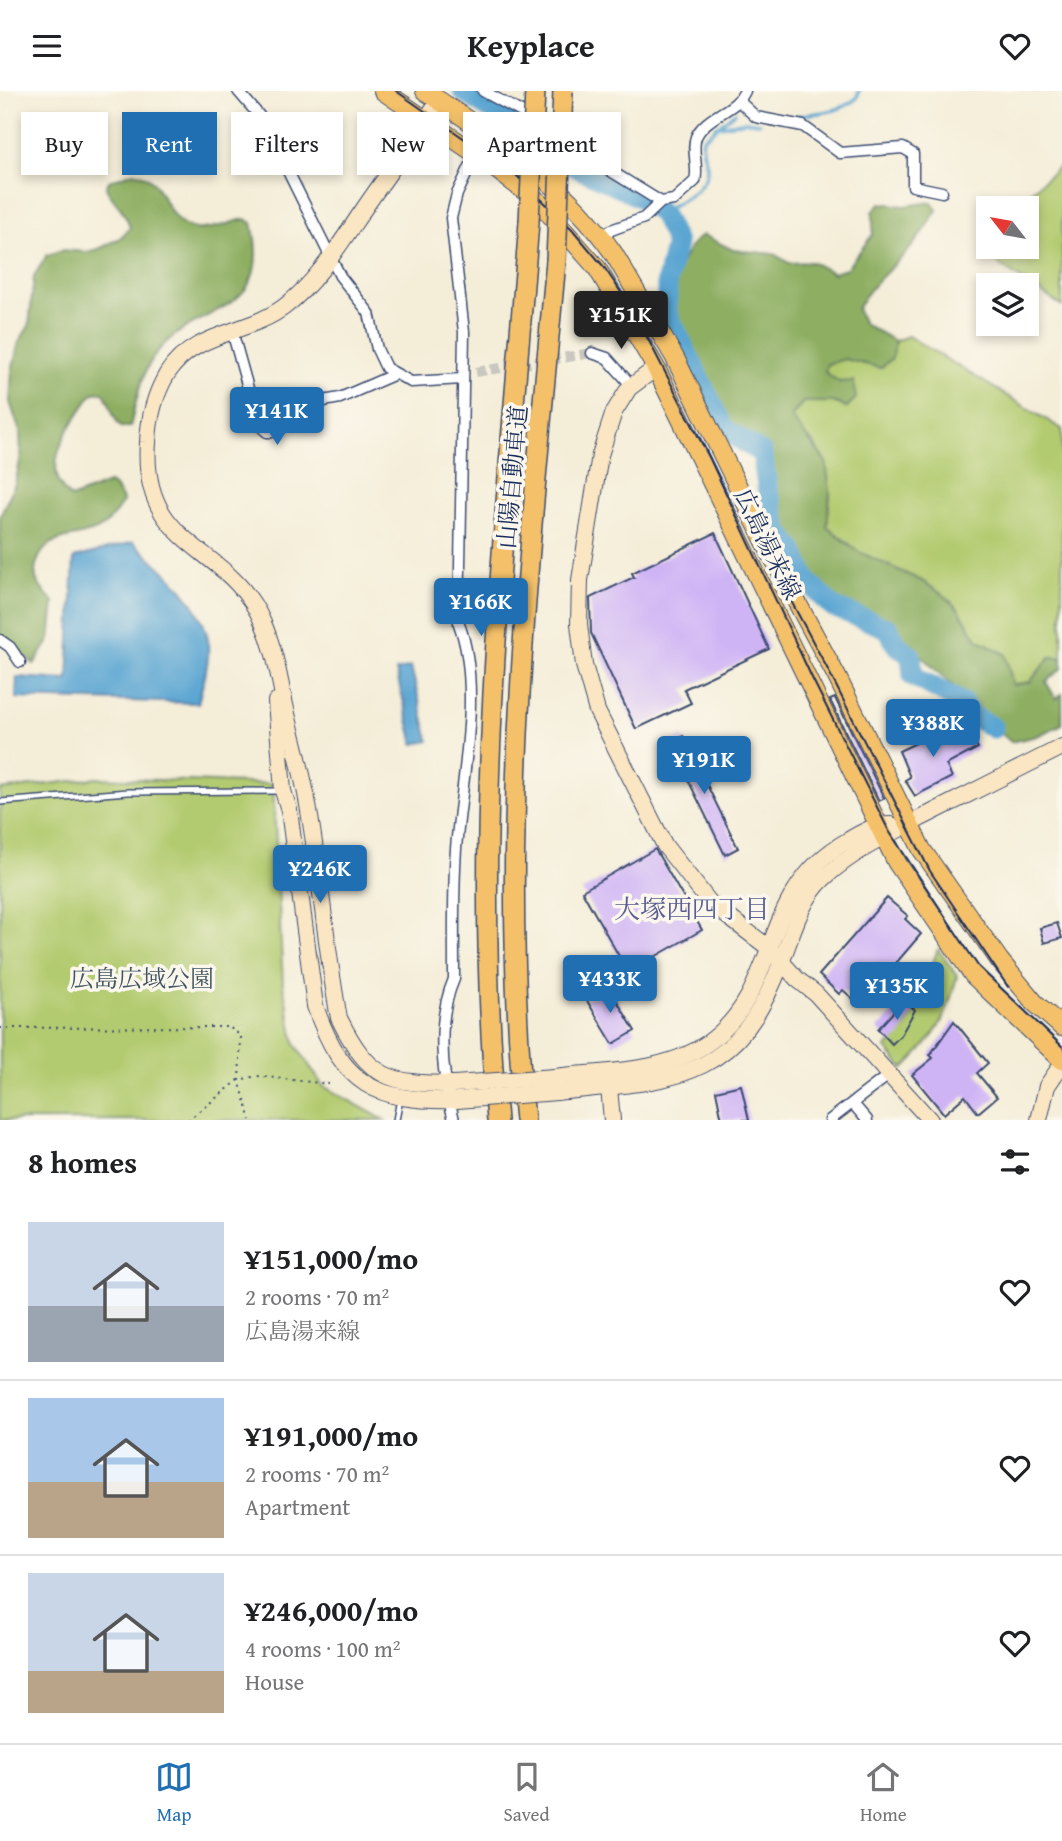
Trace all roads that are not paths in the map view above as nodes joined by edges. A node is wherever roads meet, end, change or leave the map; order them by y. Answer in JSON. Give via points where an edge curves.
{"nodes":[{"id":1,"x":237,"y":91,"type":"edge"},
{"id":2,"x":383,"y":91,"type":"edge"},
{"id":3,"x":483,"y":91,"type":"edge"},
{"id":4,"x":535,"y":91,"type":"edge"},
{"id":5,"x":563,"y":91,"type":"edge"},
{"id":6,"x":440,"y":94,"type":"edge"},
{"id":7,"x":742,"y":96,"type":"edge"},
{"id":8,"x":413,"y":112,"type":"edge"},
{"id":9,"x":431,"y":112,"type":"edge"},
{"id":10,"x":388,"y":175,"type":"edge"},
{"id":11,"x":466,"y":175,"type":"edge"},
{"id":12,"x":504,"y":175,"type":"edge"},
{"id":13,"x":942,"y":193,"type":"dead end"},
{"id":14,"x":660,"y":202,"type":"junction"},
{"id":15,"x":603,"y":237,"type":"junction"},
{"id":16,"x":330,"y":258,"type":"junction"},
{"id":17,"x":232,"y":331,"type":"junction"},
{"id":18,"x":592,"y":353,"type":"tunnel mouth"},
{"id":19,"x":656,"y":368,"type":"junction"},
{"id":20,"x":477,"y":372,"type":"tunnel mouth"},
{"id":21,"x":393,"y":375,"type":"junction"},
{"id":22,"x":463,"y":377,"type":"junction"},
{"id":23,"x":632,"y":386,"type":"junction"},
{"id":24,"x":0,"y":640,"type":"edge"},
{"id":25,"x":271,"y":646,"type":"junction"},
{"id":26,"x":20,"y":662,"type":"dead end"},
{"id":27,"x":1062,"y":747,"type":"edge"},
{"id":28,"x":283,"y":791,"type":"junction"},
{"id":29,"x":0,"y":801,"type":"edge"},
{"id":30,"x":908,"y":825,"type":"junction"},
{"id":31,"x":880,"y":832,"type":"junction"},
{"id":32,"x":769,"y":947,"type":"junction"},
{"id":33,"x":781,"y":962,"type":"junction"},
{"id":34,"x":1062,"y":1027,"type":"edge"},
{"id":35,"x":1062,"y":1062,"type":"edge"},
{"id":36,"x":890,"y":1074,"type":"junction"},
{"id":37,"x":608,"y":1079,"type":"junction"},
{"id":38,"x":402,"y":1081,"type":"junction"},
{"id":39,"x":452,"y":1092,"type":"junction"},
{"id":40,"x":400,"y":1098,"type":"junction"},
{"id":41,"x":854,"y":1105,"type":"junction"},
{"id":42,"x":396,"y":1120,"type":"edge"},
{"id":43,"x":454,"y":1120,"type":"edge"},
{"id":44,"x":497,"y":1120,"type":"edge"},
{"id":45,"x":524,"y":1120,"type":"edge"},
{"id":46,"x":612,"y":1120,"type":"edge"},
{"id":47,"x":830,"y":1120,"type":"edge"},
{"id":48,"x":867,"y":1120,"type":"edge"},
{"id":49,"x":930,"y":1120,"type":"edge"},
{"id":50,"x":1039,"y":1120,"type":"edge"}],
"edges":[{"from":1,"to":16,"type":"street","via":[[262,119]]},
{"from":2,"to":8,"type":"main road","name":"広島湯来線"},
{"from":3,"to":14,"type":"street","via":[[579,144],[601,165]]},
{"from":4,"to":44,"type":"highway","name":"山陽自動車道","bridge":true,"via":[[486,845]]},
{"from":5,"to":45,"type":"highway","name":"山陽自動車道","bridge":true,"via":[[556,261],[528,569],[513,848]]},
{"from":6,"to":9,"type":"street"},
{"from":6,"to":15,"type":"main road","name":"広島湯来線","via":[[525,162]]},
{"from":7,"to":13,"type":"street","via":[[756,117],[803,126],[840,153],[903,148],[913,154],[913,186]]},
{"from":7,"to":14,"type":"street","via":[[697,134],[695,181],[674,200]]},
{"from":10,"to":16,"type":"street"},
{"from":11,"to":22,"type":"street","via":[[451,218],[464,332]]},
{"from":12,"to":19,"type":"main road","name":"広島湯来線","via":[[539,202],[571,236],[618,300]]},
{"from":14,"to":15,"type":"street","via":[[644,218]]},
{"from":15,"to":30,"type":"main road","name":"広島湯来線","via":[[675,358]]},
{"from":16,"to":17,"type":"street","via":[[282,308]]},
{"from":16,"to":21,"type":"street","via":[[365,305],[380,359]]},
{"from":17,"to":21,"type":"street","via":[[258,424],[267,432],[303,405],[340,398]]},
{"from":17,"to":25,"type":"street","via":[[205,339],[183,354],[162,383],[149,421],[148,483],[157,509],[174,530],[251,599]]},
{"from":18,"to":23,"type":"street","via":[[607,358]]},
{"from":19,"to":23,"type":"street"},
{"from":19,"to":31,"type":"main road","name":"広島湯来線"},
{"from":20,"to":22,"type":"street"},
{"from":21,"to":22,"type":"street","via":[[411,382]]},
{"from":22,"to":39,"type":"street","via":[[459,624],[467,646],[468,750],[456,849],[454,979],[447,995],[442,1045]]},
{"from":23,"to":32,"type":"street","via":[[614,412],[600,455],[580,580],[584,666],[597,711],[665,846],[710,903]]},
{"from":24,"to":26,"type":"street"},
{"from":25,"to":28,"type":"street"},
{"from":25,"to":38,"type":"street","via":[[309,807],[339,1018],[354,1049],[373,1068]]},
{"from":27,"to":30,"type":"street"},
{"from":28,"to":29,"type":"lane","via":[[128,792]]},
{"from":28,"to":40,"type":"street","via":[[315,1006],[324,1032],[346,1067],[363,1081]]},
{"from":30,"to":31,"type":"street"},
{"from":30,"to":34,"type":"main road","name":"広島湯来線","via":[[1000,961]]},
{"from":31,"to":32,"type":"street","via":[[839,846],[800,880]]},
{"from":31,"to":33,"type":"street","via":[[822,879],[805,902]]},
{"from":31,"to":35,"type":"main road","name":"広島湯来線","via":[[973,975]]},
{"from":32,"to":33,"type":"street"},
{"from":32,"to":37,"type":"street","via":[[740,1009],[713,1039],[696,1051]]},
{"from":33,"to":36,"type":"street"},
{"from":33,"to":37,"type":"street","via":[[768,998],[746,1032],[715,1060],[672,1077]]},
{"from":35,"to":50,"type":"street","via":[[1046,1086]]},
{"from":36,"to":41,"type":"street"},
{"from":36,"to":49,"type":"street"},
{"from":37,"to":39,"type":"street","bridge":true},
{"from":37,"to":46,"type":"street"},
{"from":38,"to":39,"type":"street"},
{"from":38,"to":40,"type":"lane"},
{"from":39,"to":40,"type":"street"},
{"from":39,"to":43,"type":"street"},
{"from":40,"to":42,"type":"lane"},
{"from":41,"to":47,"type":"street"},
{"from":41,"to":48,"type":"street"}]}
